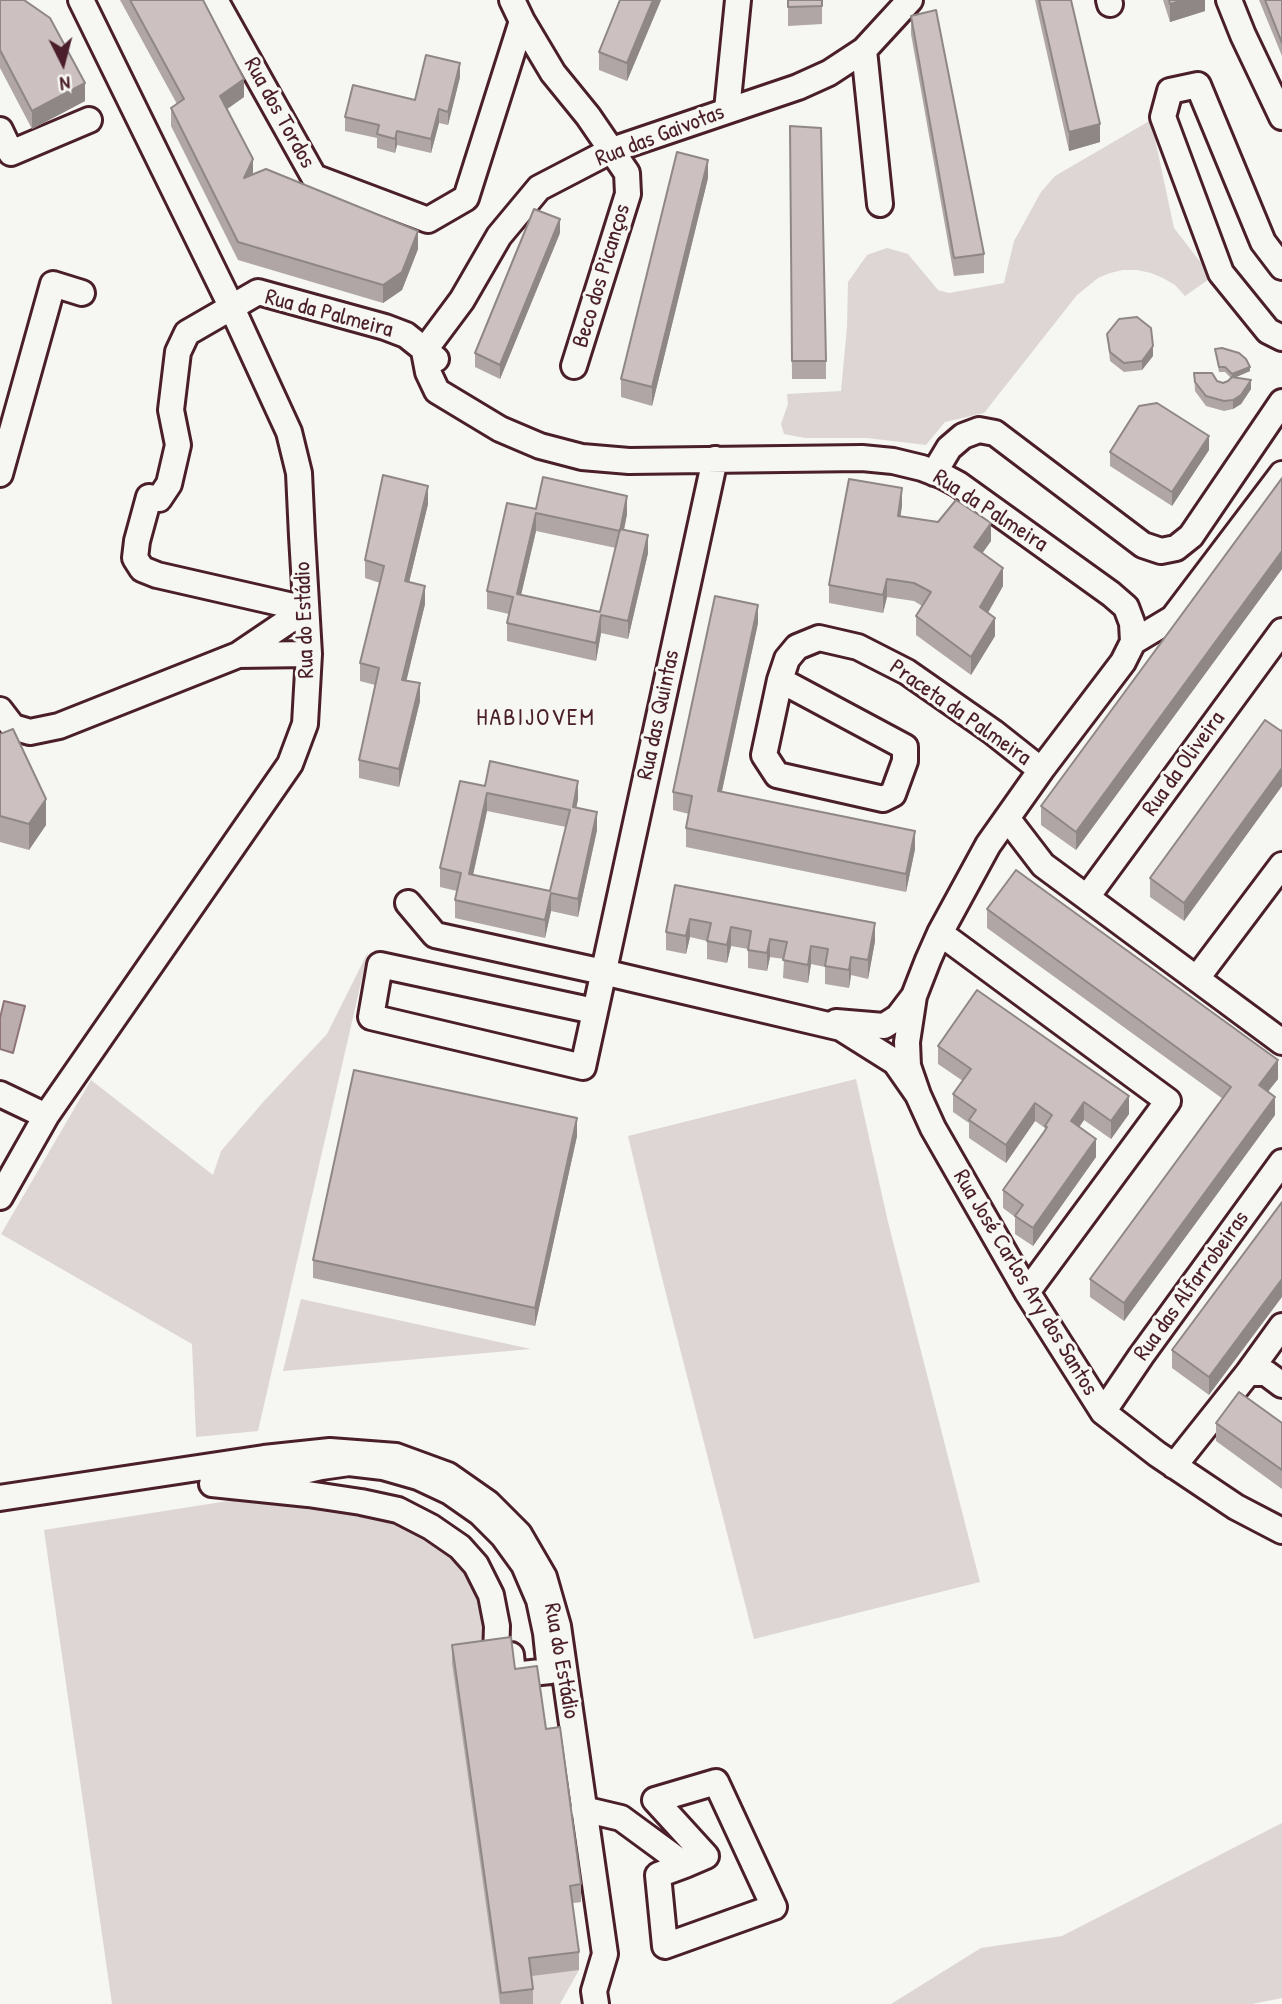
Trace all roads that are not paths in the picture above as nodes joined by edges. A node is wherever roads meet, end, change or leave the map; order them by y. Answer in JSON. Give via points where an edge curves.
{"nodes":[{"id":1,"x":81,"y":0,"type":"edge"},
{"id":2,"x":215,"y":0,"type":"edge"},
{"id":3,"x":738,"y":0,"type":"edge"},
{"id":4,"x":910,"y":0,"type":"edge"},
{"id":5,"x":1229,"y":0,"type":"edge"},
{"id":6,"x":517,"y":10,"type":"edge"},
{"id":7,"x":864,"y":50,"type":"junction"},
{"id":8,"x":727,"y":110,"type":"junction"},
{"id":9,"x":1282,"y":117,"type":"edge"},
{"id":10,"x":89,"y":120,"type":"dead end"},
{"id":11,"x":0,"y":130,"type":"edge"},
{"id":12,"x":612,"y":150,"type":"junction"},
{"id":13,"x":880,"y":204,"type":"dead end"},
{"id":14,"x":1282,"y":267,"type":"edge"},
{"id":15,"x":82,"y":293,"type":"dead end"},
{"id":16,"x":232,"y":308,"type":"junction"},
{"id":17,"x":1282,"y":338,"type":"edge"},
{"id":18,"x":424,"y":351,"type":"junction"},
{"id":19,"x":574,"y":366,"type":"dead end"},
{"id":20,"x":1282,"y":401,"type":"edge"},
{"id":21,"x":715,"y":459,"type":"junction"},
{"id":22,"x":934,"y":473,"type":"junction"},
{"id":23,"x":0,"y":474,"type":"edge"},
{"id":24,"x":1282,"y":474,"type":"edge"},
{"id":25,"x":306,"y":609,"type":"junction"},
{"id":26,"x":1282,"y":631,"type":"edge"},
{"id":27,"x":1133,"y":642,"type":"junction"},
{"id":28,"x":309,"y":654,"type":"junction"},
{"id":29,"x":238,"y":655,"type":"junction"},
{"id":30,"x":780,"y":680,"type":"junction"},
{"id":31,"x":0,"y":710,"type":"edge"},
{"id":32,"x":59,"y":726,"type":"junction"},
{"id":33,"x":0,"y":745,"type":"edge"},
{"id":34,"x":1041,"y":770,"type":"junction"},
{"id":35,"x":1007,"y":818,"type":"junction"},
{"id":36,"x":988,"y":845,"type":"junction"},
{"id":37,"x":1044,"y":865,"type":"junction"},
{"id":38,"x":1282,"y":865,"type":"edge"},
{"id":39,"x":1087,"y":897,"type":"junction"},
{"id":40,"x":408,"y":903,"type":"dead end"},
{"id":41,"x":940,"y":933,"type":"junction"},
{"id":42,"x":603,"y":972,"type":"junction"},
{"id":43,"x":1197,"y":978,"type":"junction"},
{"id":44,"x":914,"y":996,"type":"junction"},
{"id":45,"x":594,"y":1012,"type":"junction"},
{"id":46,"x":797,"y":1017,"type":"junction"},
{"id":47,"x":1282,"y":1042,"type":"edge"},
{"id":48,"x":0,"y":1094,"type":"edge"},
{"id":49,"x":918,"y":1095,"type":"junction"},
{"id":50,"x":46,"y":1116,"type":"junction"},
{"id":51,"x":1282,"y":1162,"type":"edge"},
{"id":52,"x":0,"y":1197,"type":"edge"},
{"id":53,"x":1027,"y":1292,"type":"junction"},
{"id":54,"x":1282,"y":1326,"type":"edge"},
{"id":55,"x":1248,"y":1373,"type":"junction"},
{"id":56,"x":1282,"y":1385,"type":"edge"},
{"id":57,"x":1103,"y":1412,"type":"junction"},
{"id":58,"x":1174,"y":1466,"type":"junction"},
{"id":59,"x":0,"y":1498,"type":"edge"},
{"id":60,"x":1282,"y":1531,"type":"edge"},
{"id":61,"x":550,"y":1671,"type":"joint"},
{"id":62,"x":583,"y":1809,"type":"junction"},
{"id":63,"x":685,"y":1865,"type":"junction"},
{"id":64,"x":596,"y":2004,"type":"edge"}],
"edges":[{"from":1,"to":16,"type":"street","name":"Rua do Estádio"},
{"from":2,"to":6,"type":"street","name":"Rua dos Tordos","via":[[314,177],[428,220],[466,198]]},
{"from":3,"to":8,"type":"street"},
{"from":4,"to":7,"type":"street","name":"Rua das Gaivotas"},
{"from":5,"to":9,"type":"street"},
{"from":6,"to":12,"type":"street","name":"Rua dos Tordos","via":[[554,74]]},
{"from":7,"to":8,"type":"street","name":"Rua das Gaivotas","via":[[798,87]]},
{"from":7,"to":13,"type":"street"},
{"from":8,"to":12,"type":"street","name":"Rua das Gaivotas"},
{"from":10,"to":11,"type":"street","via":[[11,153]]},
{"from":12,"to":18,"type":"street","name":"Rua das Gaivotas","via":[[540,188],[499,236],[462,300]]},
{"from":12,"to":19,"type":"street","name":"Beco dos Picanços","via":[[628,173],[628,194]]},
{"from":14,"to":17,"type":"street","via":[[1263,242],[1198,85],[1170,91],[1163,117],[1221,273],[1268,331]]},
{"from":15,"to":23,"type":"street","via":[[53,284]]},
{"from":16,"to":18,"type":"street","name":"Rua da Palmeira","via":[[258,292],[385,327],[406,335]]},
{"from":16,"to":25,"type":"street","name":"Rua do Estádio","via":[[279,409],[299,473]]},
{"from":16,"to":25,"type":"street","name":"Rua da Palmeira","via":[[187,333],[178,352],[171,410],[178,445],[169,484],[159,499],[149,496],[135,558],[142,569],[157,575]]},
{"from":18,"to":21,"type":"street","name":"Rua da Palmeira","via":[[443,364],[469,411],[540,446],[582,457],[629,461]]},
{"from":20,"to":22,"type":"street","via":[[1192,536],[1176,548],[1161,551],[1143,545],[995,433],[979,430],[963,436],[949,448]]},
{"from":21,"to":22,"type":"street","name":"Rua da Palmeira","via":[[862,458]]},
{"from":21,"to":42,"type":"street","name":"Rua das Quintas"},
{"from":22,"to":27,"type":"street","name":"Rua da Palmeira","via":[[958,484],[1111,594],[1126,607]]},
{"from":24,"to":27,"type":"street","via":[[1173,618]]},
{"from":25,"to":28,"type":"street","name":"Rua do Estádio"},
{"from":25,"to":29,"type":"street"},
{"from":26,"to":39,"type":"street","name":"Rua da Oliveira"},
{"from":27,"to":34,"type":"street","via":[[1123,662]]},
{"from":28,"to":29,"type":"street"},
{"from":28,"to":50,"type":"street","name":"Rua do Estádio","via":[[305,724],[290,764]]},
{"from":29,"to":32,"type":"street"},
{"from":30,"to":30,"type":"street","name":"Praceta da Palmeira","via":[[764,755],[777,775],[883,799],[893,794],[905,747]]},
{"from":30,"to":34,"type":"street","name":"Praceta da Palmeira","via":[[786,659],[797,647],[819,638],[858,647],[908,672]]},
{"from":31,"to":32,"type":"street","via":[[13,727],[30,732]]},
{"from":32,"to":33,"type":"street"},
{"from":34,"to":35,"type":"street"},
{"from":35,"to":36,"type":"street"},
{"from":35,"to":37,"type":"street"},
{"from":36,"to":37,"type":"street"},
{"from":36,"to":41,"type":"street"},
{"from":37,"to":39,"type":"street"},
{"from":38,"to":43,"type":"street"},
{"from":39,"to":43,"type":"street"},
{"from":40,"to":42,"type":"street","name":"Rua José Carlos Ary dos Santos","via":[[435,935]]},
{"from":41,"to":44,"type":"street"},
{"from":41,"to":53,"type":"street","via":[[1168,1101]]},
{"from":42,"to":45,"type":"street","name":"Rua das Quintas"},
{"from":42,"to":46,"type":"street","name":"Rua José Carlos Ary dos Santos"},
{"from":43,"to":47,"type":"street"},
{"from":44,"to":46,"type":"street","name":"Rua José Carlos Ary dos Santos","via":[[898,1017],[884,1026]]},
{"from":44,"to":49,"type":"street","via":[[907,1042],[908,1066]]},
{"from":45,"to":45,"type":"street","name":"Rua das Quintas","via":[[380,965],[371,1017],[583,1067]]},
{"from":46,"to":49,"type":"street","name":"Rua José Carlos Ary dos Santos","via":[[841,1028],[886,1056]]},
{"from":48,"to":50,"type":"street"},
{"from":49,"to":53,"type":"street","name":"Rua José Carlos Ary dos Santos"},
{"from":50,"to":52,"type":"street","name":"Rua do Estádio"},
{"from":51,"to":57,"type":"street","name":"Rua das Alfarrobeiras"},
{"from":53,"to":57,"type":"street","name":"Rua José Carlos Ary dos Santos"},
{"from":54,"to":55,"type":"street"},
{"from":55,"to":56,"type":"street","via":[[1266,1373]]},
{"from":55,"to":58,"type":"street"},
{"from":57,"to":58,"type":"street","name":"Rua José Carlos Ary dos Santos"},
{"from":58,"to":60,"type":"street","name":"Rua José Carlos Ary dos Santos"},
{"from":59,"to":62,"type":"street","name":"Rua do Estádio","via":[[330,1451],[396,1456],[448,1475],[488,1503],[519,1534],[544,1577],[558,1626]]},
{"from":61,"to":61,"type":"street","via":[[539,1600],[524,1564],[480,1513],[450,1492],[383,1467],[349,1464],[212,1484],[361,1502],[398,1510],[431,1527],[460,1546],[476,1565],[491,1595],[496,1657],[511,1655],[513,1675]]},
{"from":62,"to":63,"type":"street","via":[[621,1818]]},
{"from":62,"to":64,"type":"street","name":"Rua do Estádio","via":[[605,1954],[594,1991]]},
{"from":63,"to":63,"type":"street","via":[[706,1856],[655,1800],[716,1782],[774,1906],[665,1946],[658,1875]]}]}
